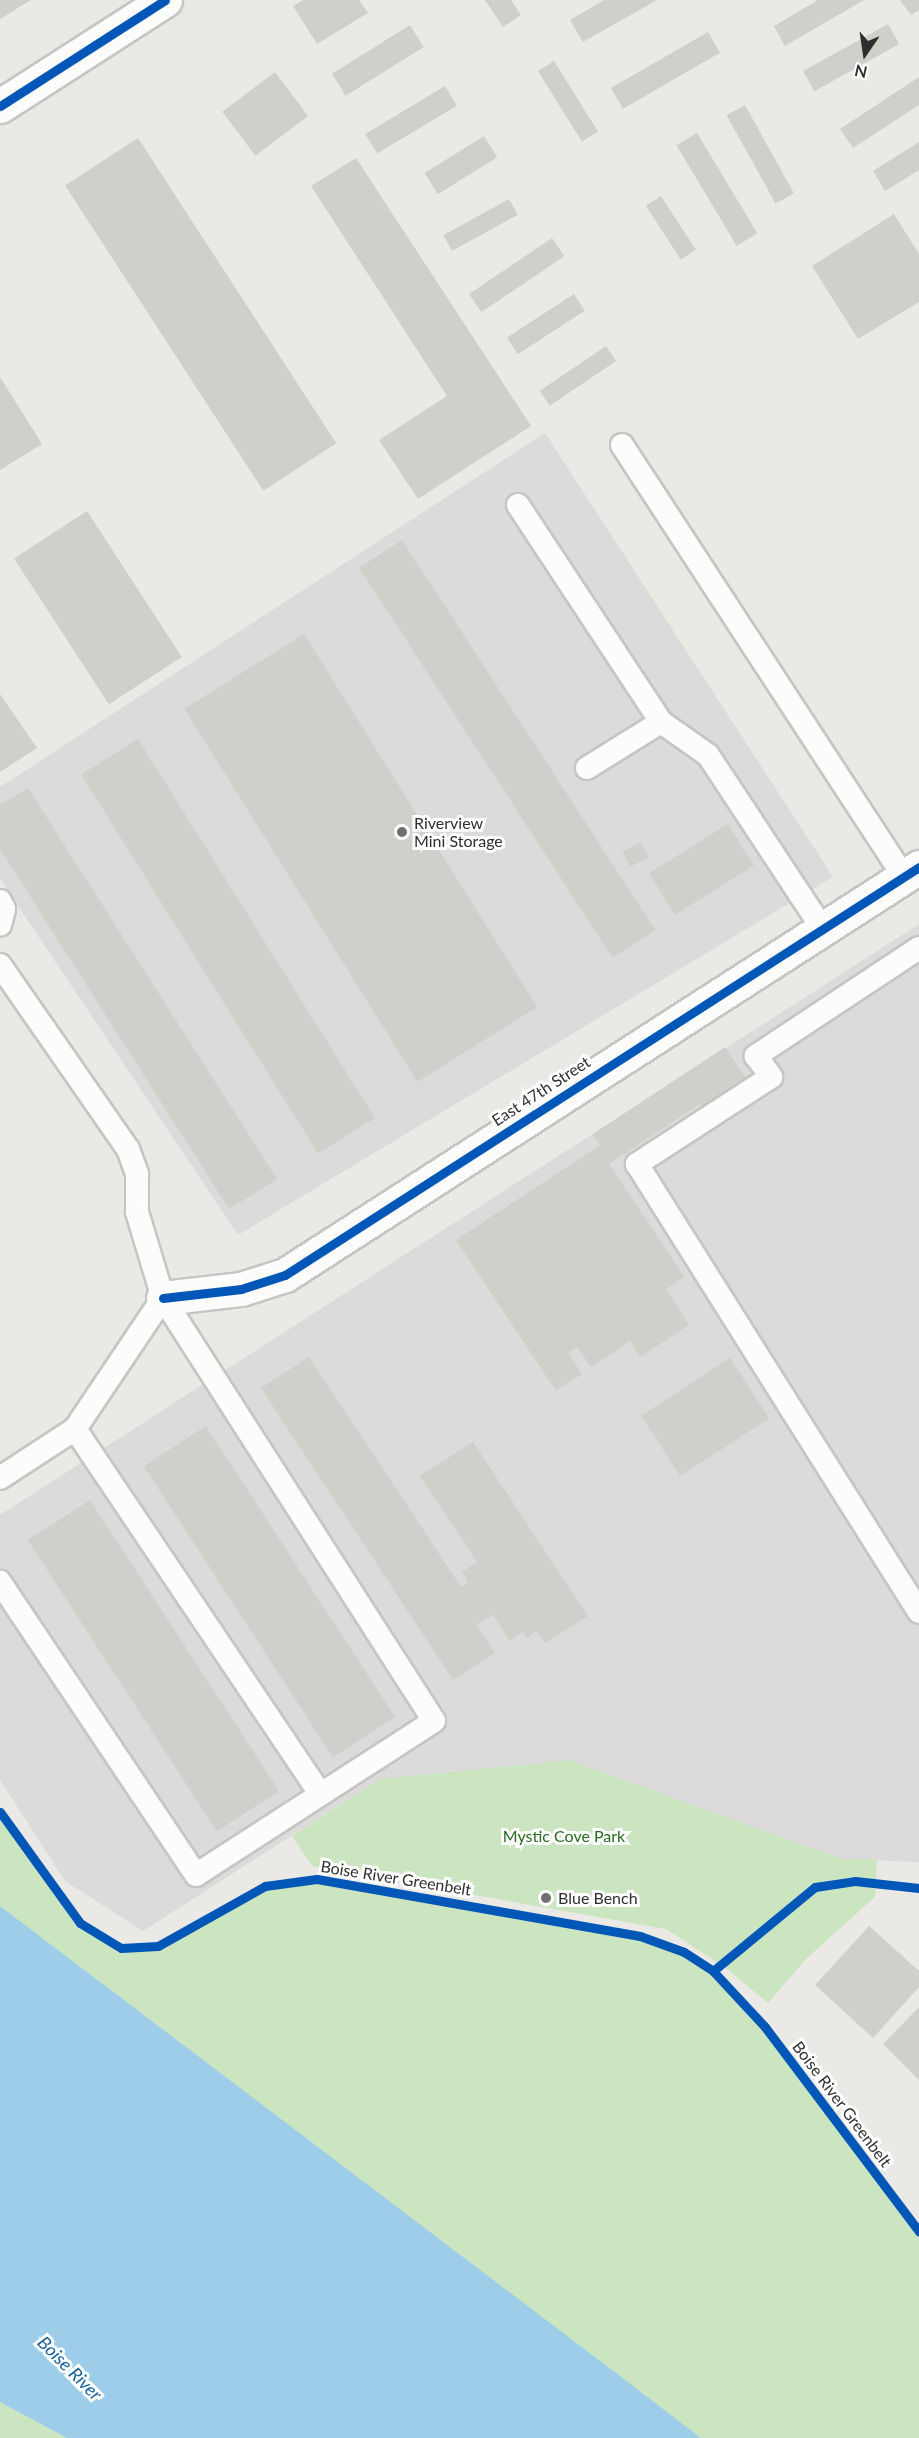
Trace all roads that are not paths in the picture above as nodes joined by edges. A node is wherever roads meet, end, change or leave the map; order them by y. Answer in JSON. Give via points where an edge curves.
{"nodes":[{"id":1,"x":165,"y":0,"type":"edge"},
{"id":2,"x":0,"y":105,"type":"edge"},
{"id":3,"x":622,"y":446,"type":"dead end"},
{"id":4,"x":518,"y":505,"type":"dead end"},
{"id":5,"x":661,"y":722,"type":"junction"},
{"id":6,"x":587,"y":768,"type":"dead end"},
{"id":7,"x":912,"y":872,"type":"edge"},
{"id":8,"x":0,"y":901,"type":"edge"},
{"id":9,"x":0,"y":925,"type":"edge"},
{"id":10,"x":822,"y":928,"type":"junction"},
{"id":11,"x":919,"y":948,"type":"edge"},
{"id":12,"x":0,"y":965,"type":"edge"},
{"id":13,"x":163,"y":1298,"type":"junction"},
{"id":14,"x":75,"y":1429,"type":"junction"},
{"id":15,"x":0,"y":1478,"type":"edge"},
{"id":16,"x":0,"y":1582,"type":"edge"},
{"id":17,"x":919,"y":1612,"type":"edge"},
{"id":18,"x":320,"y":1794,"type":"junction"}],
"edges":[{"from":1,"to":2,"type":"street"},
{"from":3,"to":7,"type":"lane"},
{"from":4,"to":5,"type":"lane"},
{"from":5,"to":6,"type":"lane"},
{"from":5,"to":10,"type":"lane","via":[[708,755]]},
{"from":7,"to":10,"type":"street","name":"East 47th Street"},
{"from":8,"to":9,"type":"lane","via":[[4,909]]},
{"from":10,"to":13,"type":"street","name":"East 47th Street","via":[[285,1275],[241,1289]]},
{"from":11,"to":17,"type":"lane","via":[[756,1056],[771,1077],[638,1164]]},
{"from":12,"to":13,"type":"lane","via":[[128,1149],[137,1174],[137,1212]]},
{"from":13,"to":14,"type":"lane"},
{"from":13,"to":18,"type":"lane","via":[[434,1721]]},
{"from":14,"to":15,"type":"lane"},
{"from":14,"to":18,"type":"lane"},
{"from":16,"to":18,"type":"lane","via":[[196,1875]]}]}
